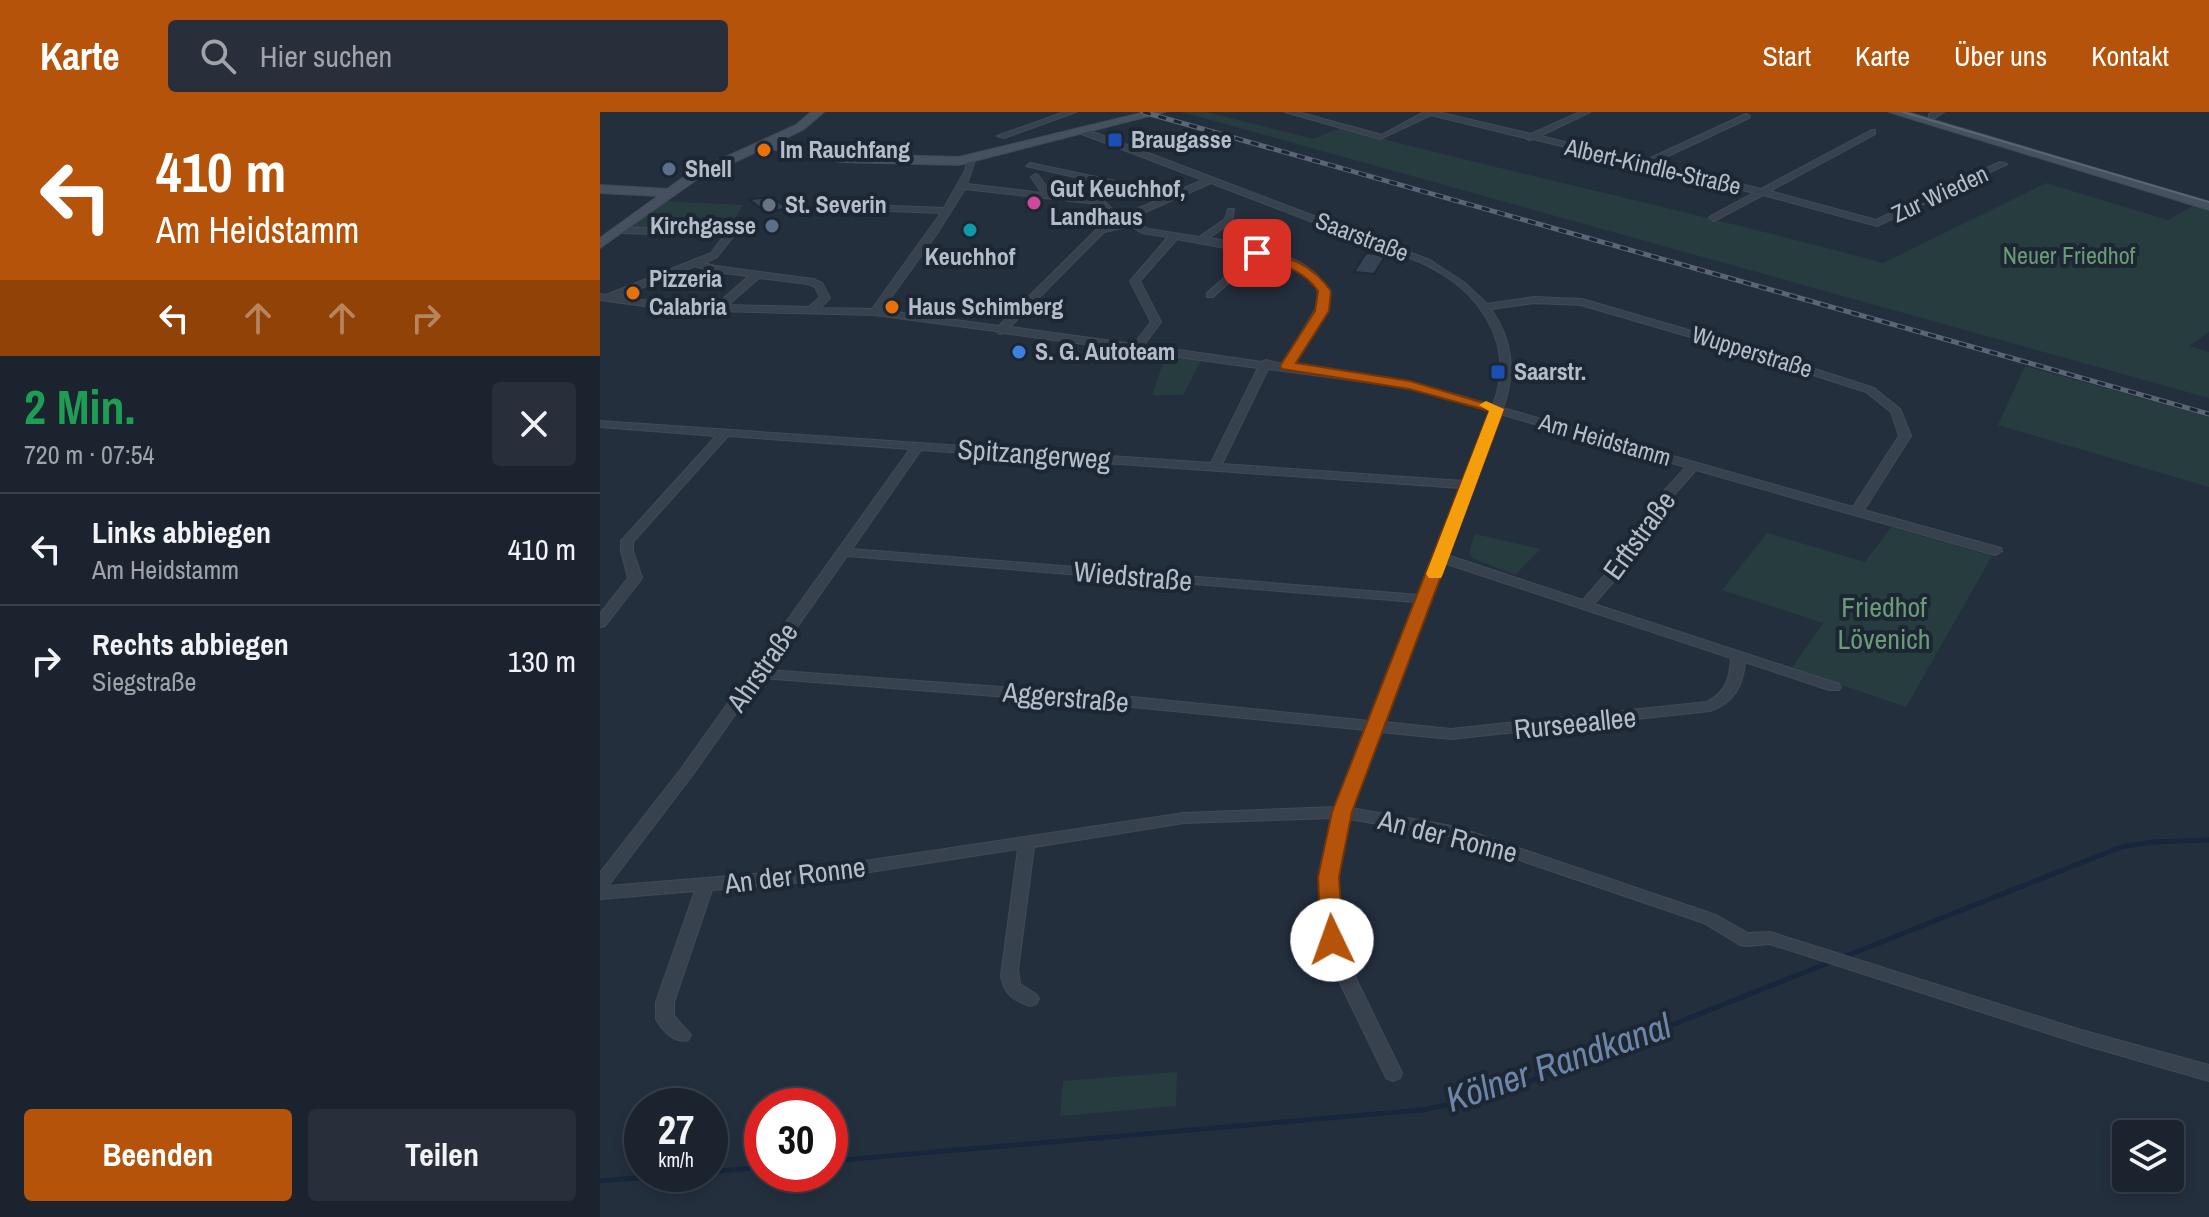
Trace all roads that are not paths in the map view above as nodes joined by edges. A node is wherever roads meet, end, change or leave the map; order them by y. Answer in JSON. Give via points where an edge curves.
{"nodes":[{"id":1,"x":818,"y":112,"type":"edge"},
{"id":2,"x":1072,"y":112,"type":"edge"},
{"id":3,"x":1159,"y":112,"type":"edge"},
{"id":4,"x":1289,"y":112,"type":"edge"},
{"id":5,"x":1429,"y":112,"type":"edge"},
{"id":6,"x":1586,"y":112,"type":"edge"},
{"id":7,"x":1919,"y":112,"type":"edge"},
{"id":8,"x":1900,"y":113,"type":"edge"},
{"id":9,"x":1746,"y":116,"type":"dead end"},
{"id":10,"x":1934,"y":117,"type":"edge"},
{"id":11,"x":1082,"y":131,"type":"junction"},
{"id":12,"x":1872,"y":132,"type":"dead end"},
{"id":13,"x":1529,"y":138,"type":"junction"},
{"id":14,"x":764,"y":144,"type":"junction"},
{"id":15,"x":1032,"y":144,"type":"junction"},
{"id":16,"x":971,"y":160,"type":"junction"},
{"id":17,"x":2003,"y":164,"type":"dead end"},
{"id":18,"x":1642,"y":165,"type":"junction"},
{"id":19,"x":1030,"y":166,"type":"dead end"},
{"id":20,"x":1035,"y":177,"type":"dead end"},
{"id":21,"x":1210,"y":180,"type":"junction"},
{"id":22,"x":961,"y":186,"type":"junction"},
{"id":23,"x":600,"y":189,"type":"edge"},
{"id":24,"x":2149,"y":189,"type":"junction"},
{"id":25,"x":2183,"y":189,"type":"junction"},
{"id":26,"x":1763,"y":192,"type":"junction"},
{"id":27,"x":669,"y":193,"type":"junction"},
{"id":28,"x":1049,"y":196,"type":"junction"},
{"id":29,"x":2209,"y":196,"type":"edge"},
{"id":30,"x":1172,"y":197,"type":"junction"},
{"id":31,"x":847,"y":206,"type":"dead end"},
{"id":32,"x":2209,"y":206,"type":"edge"},
{"id":33,"x":947,"y":211,"type":"junction"},
{"id":34,"x":1231,"y":211,"type":"dead end"},
{"id":35,"x":1714,"y":218,"type":"dead end"},
{"id":36,"x":1131,"y":221,"type":"junction"},
{"id":37,"x":1877,"y":223,"type":"joint"},
{"id":38,"x":619,"y":230,"type":"junction"},
{"id":39,"x":1174,"y":236,"type":"junction"},
{"id":40,"x":1200,"y":240,"type":"junction"},
{"id":41,"x":600,"y":244,"type":"edge"},
{"id":42,"x":1257,"y":253,"type":"junction"},
{"id":43,"x":695,"y":263,"type":"junction"},
{"id":44,"x":756,"y":275,"type":"junction"},
{"id":45,"x":1210,"y":295,"type":"dead end"},
{"id":46,"x":603,"y":298,"type":"edge"},
{"id":47,"x":1485,"y":307,"type":"junction"},
{"id":48,"x":718,"y":309,"type":"junction"},
{"id":49,"x":811,"y":311,"type":"junction"},
{"id":50,"x":875,"y":312,"type":"junction"},
{"id":51,"x":1000,"y":331,"type":"junction"},
{"id":52,"x":1137,"y":347,"type":"junction"},
{"id":53,"x":1266,"y":363,"type":"junction"},
{"id":54,"x":1287,"y":366,"type":"junction"},
{"id":55,"x":1497,"y":409,"type":"junction"},
{"id":56,"x":600,"y":424,"type":"edge"},
{"id":57,"x":725,"y":433,"type":"junction"},
{"id":58,"x":919,"y":445,"type":"junction"},
{"id":59,"x":1693,"y":466,"type":"junction"},
{"id":60,"x":1215,"y":467,"type":"junction"},
{"id":61,"x":1468,"y":485,"type":"junction"},
{"id":62,"x":1856,"y":512,"type":"junction"},
{"id":63,"x":1996,"y":551,"type":"dead end"},
{"id":64,"x":842,"y":552,"type":"junction"},
{"id":65,"x":1442,"y":558,"type":"junction"},
{"id":66,"x":1424,"y":599,"type":"junction"},
{"id":67,"x":1586,"y":605,"type":"junction"},
{"id":68,"x":606,"y":609,"type":"edge"},
{"id":69,"x":600,"y":623,"type":"edge"},
{"id":70,"x":1738,"y":655,"type":"junction"},
{"id":71,"x":755,"y":673,"type":"junction"},
{"id":72,"x":1834,"y":687,"type":"dead end"},
{"id":73,"x":1375,"y":726,"type":"junction"},
{"id":74,"x":1342,"y":812,"type":"junction"},
{"id":75,"x":1027,"y":841,"type":"junction"},
{"id":76,"x":600,"y":885,"type":"edge"},
{"id":77,"x":705,"y":885,"type":"junction"},
{"id":78,"x":600,"y":893,"type":"edge"},
{"id":79,"x":1030,"y":999,"type":"dead end"},
{"id":80,"x":682,"y":1035,"type":"dead end"},
{"id":81,"x":1393,"y":1073,"type":"dead end"},
{"id":82,"x":2209,"y":1073,"type":"edge"}],
"edges":[{"from":1,"to":14,"type":"street"},
{"from":2,"to":15,"type":"street","via":[[1005,135]]},
{"from":3,"to":11,"type":"street"},
{"from":4,"to":5,"type":"street","name":"Albert-Kindle-Straße","via":[[1383,136]]},
{"from":5,"to":13,"type":"street","name":"Albert-Kindle-Straße"},
{"from":6,"to":13,"type":"street"},
{"from":7,"to":10,"type":"street"},
{"from":8,"to":10,"type":"street"},
{"from":9,"to":18,"type":"street"},
{"from":10,"to":24,"type":"street"},
{"from":10,"to":25,"type":"street"},
{"from":11,"to":15,"type":"street"},
{"from":11,"to":21,"type":"street","name":"Saarstraße"},
{"from":12,"to":26,"type":"street"},
{"from":13,"to":18,"type":"street","name":"Albert-Kindle-Straße"},
{"from":14,"to":16,"type":"street","via":[[841,158]]},
{"from":14,"to":27,"type":"street"},
{"from":15,"to":16,"type":"street"},
{"from":16,"to":22,"type":"street","via":[[972,169]]},
{"from":17,"to":37,"type":"street","name":"Zur Wieden"},
{"from":18,"to":26,"type":"street","name":"Albert-Kindle-Straße"},
{"from":19,"to":30,"type":"street"},
{"from":20,"to":28,"type":"street"},
{"from":21,"to":30,"type":"street"},
{"from":21,"to":47,"type":"street","name":"Saarstraße","via":[[1427,262]]},
{"from":22,"to":28,"type":"street"},
{"from":22,"to":33,"type":"street"},
{"from":23,"to":27,"type":"street"},
{"from":24,"to":25,"type":"street","via":[[2186,194]]},
{"from":24,"to":32,"type":"street"},
{"from":25,"to":29,"type":"street"},
{"from":26,"to":35,"type":"street"},
{"from":26,"to":37,"type":"street","name":"Albert-Kindle-Straße"},
{"from":27,"to":38,"type":"street"},
{"from":28,"to":36,"type":"street","via":[[1102,202]]},
{"from":30,"to":36,"type":"street","via":[[1138,212]]},
{"from":31,"to":33,"type":"street"},
{"from":33,"to":50,"type":"street"},
{"from":34,"to":40,"type":"street","via":[[1229,220]]},
{"from":36,"to":39,"type":"street","via":[[1145,231]]},
{"from":36,"to":51,"type":"street","via":[[1101,230]]},
{"from":38,"to":41,"type":"street"},
{"from":38,"to":43,"type":"street","via":[[731,233],[719,252]]},
{"from":39,"to":40,"type":"street"},
{"from":39,"to":52,"type":"street","via":[[1135,281],[1156,322]]},
{"from":40,"to":42,"type":"street"},
{"from":42,"to":45,"type":"street"},
{"from":42,"to":54,"type":"street","via":[[1304,269],[1324,291],[1322,311]]},
{"from":43,"to":44,"type":"street"},
{"from":43,"to":46,"type":"street"},
{"from":44,"to":48,"type":"street"},
{"from":44,"to":49,"type":"street","via":[[819,285],[825,298]]},
{"from":46,"to":48,"type":"street","name":"Am Heidstamm"},
{"from":47,"to":55,"type":"street","name":"Saarstraße","via":[[1503,335],[1508,366]]},
{"from":47,"to":62,"type":"street","name":"Wupperstraße","via":[[1547,299],[1597,305],[1870,390],[1896,411],[1905,436]]},
{"from":48,"to":49,"type":"street","name":"Am Heidstamm"},
{"from":49,"to":50,"type":"street","name":"Am Heidstamm"},
{"from":50,"to":51,"type":"street","name":"Am Heidstamm"},
{"from":51,"to":52,"type":"street","name":"Am Heidstamm"},
{"from":52,"to":53,"type":"street","name":"Am Heidstamm"},
{"from":53,"to":54,"type":"street","name":"Am Heidstamm"},
{"from":53,"to":60,"type":"street"},
{"from":54,"to":55,"type":"street","name":"Am Heidstamm","via":[[1410,385]]},
{"from":55,"to":59,"type":"street","name":"Am Heidstamm"},
{"from":55,"to":61,"type":"street","name":"Saarstraße"},
{"from":56,"to":57,"type":"street","name":"Spitzangerweg"},
{"from":57,"to":58,"type":"street","name":"Spitzangerweg"},
{"from":57,"to":68,"type":"street","via":[[627,541],[625,551],[636,569],[635,578]]},
{"from":58,"to":60,"type":"street","name":"Spitzangerweg"},
{"from":58,"to":64,"type":"street","name":"Ahrstraße"},
{"from":59,"to":62,"type":"street","name":"Am Heidstamm"},
{"from":59,"to":67,"type":"street","name":"Erftstraße"},
{"from":60,"to":61,"type":"street","name":"Spitzangerweg"},
{"from":61,"to":65,"type":"street","name":"Saarstraße"},
{"from":62,"to":63,"type":"street","name":"Am Heidstamm"},
{"from":64,"to":66,"type":"street","name":"Wiedstraße"},
{"from":64,"to":71,"type":"street","name":"Ahrstraße"},
{"from":65,"to":66,"type":"street","name":"Saarstraße"},
{"from":65,"to":67,"type":"street"},
{"from":66,"to":73,"type":"street","name":"Saarstraße"},
{"from":67,"to":70,"type":"street"},
{"from":68,"to":69,"type":"street"},
{"from":70,"to":72,"type":"street"},
{"from":70,"to":73,"type":"street","name":"Rurseeallee","via":[[1733,690],[1710,706],[1475,734]]},
{"from":71,"to":73,"type":"street","name":"Aggerstraße"},
{"from":71,"to":76,"type":"street","name":"Ahrstraße"},
{"from":73,"to":74,"type":"street","name":"Saarstraße"},
{"from":74,"to":75,"type":"street","name":"An der Ronne","via":[[1184,818]]},
{"from":74,"to":81,"type":"street","name":"Saarstraße","via":[[1329,877],[1332,940]]},
{"from":74,"to":82,"type":"street","name":"An der Ronne","via":[[1451,831],[1710,919],[1746,940],[1770,938]]},
{"from":75,"to":77,"type":"street","name":"An der Ronne","via":[[805,876]]},
{"from":75,"to":79,"type":"street","via":[[1009,970],[1010,987]]},
{"from":77,"to":78,"type":"street","name":"An der Ronne"},
{"from":77,"to":80,"type":"street","name":"An der Ronne","via":[[665,1002],[665,1019]]}]}
